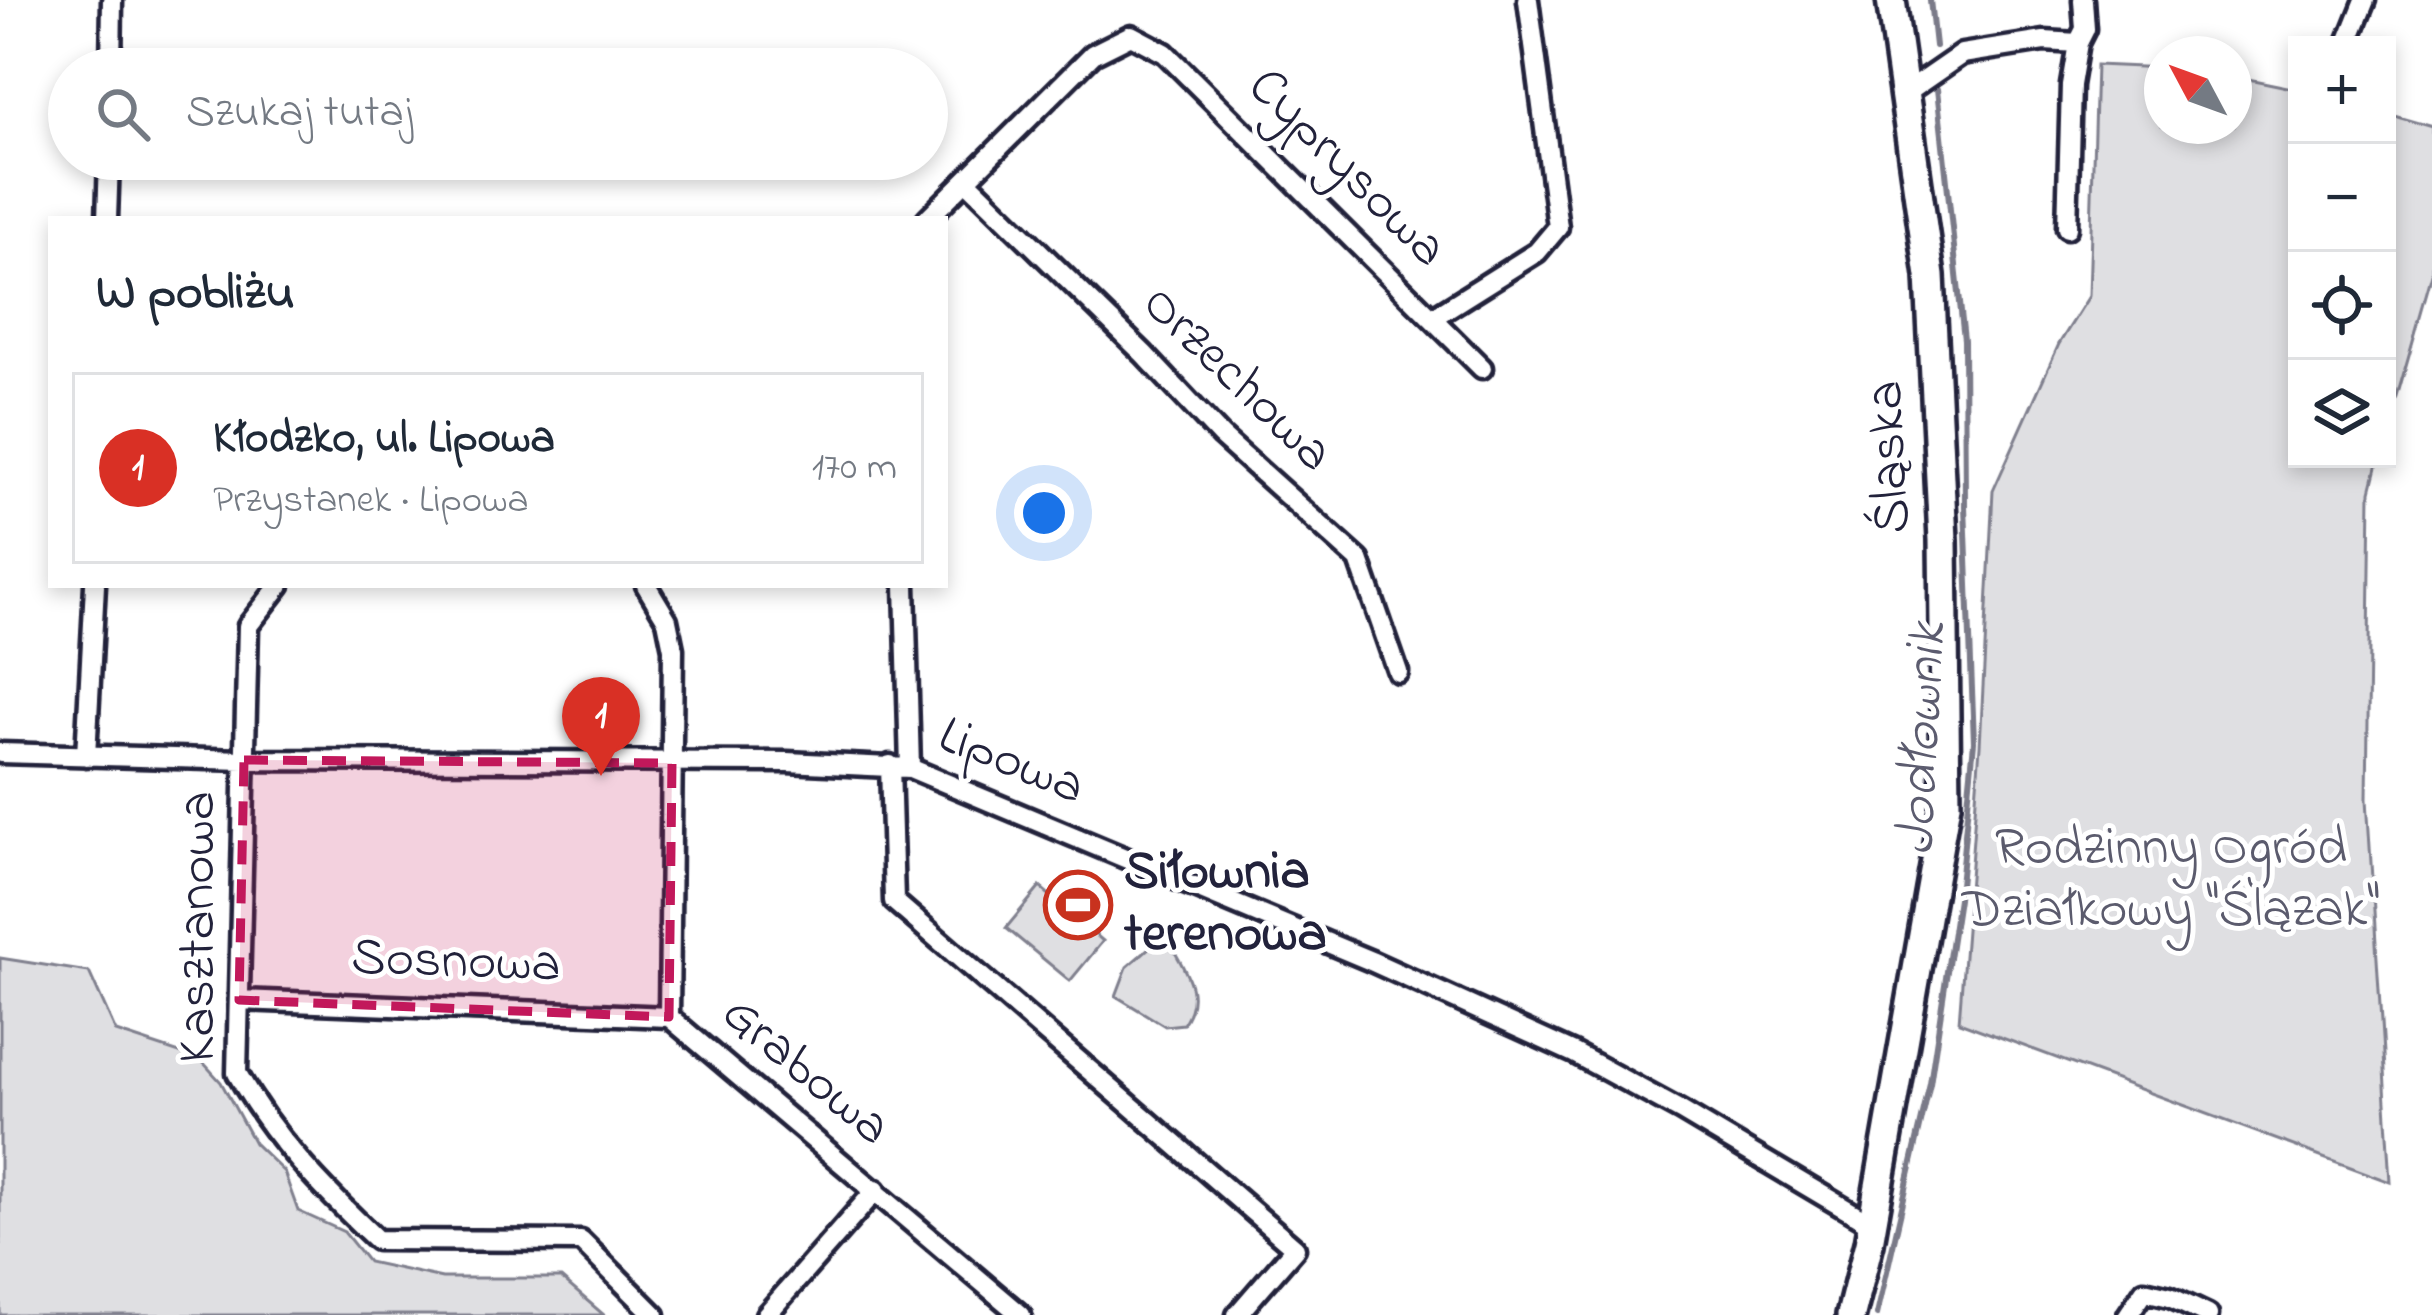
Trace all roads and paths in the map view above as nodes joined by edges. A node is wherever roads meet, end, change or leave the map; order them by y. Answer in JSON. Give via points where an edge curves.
{"nodes":[{"id":1,"x":112,"y":0,"type":"edge"},
{"id":2,"x":1528,"y":0,"type":"edge"},
{"id":3,"x":1892,"y":0,"type":"edge"},
{"id":4,"x":2083,"y":0,"type":"edge"},
{"id":5,"x":2366,"y":0,"type":"edge"},
{"id":6,"x":2351,"y":36,"type":"edge"},
{"id":7,"x":2078,"y":44,"type":"junction"},
{"id":8,"x":111,"y":48,"type":"edge"},
{"id":9,"x":1906,"y":92,"type":"junction"},
{"id":10,"x":108,"y":180,"type":"edge"},
{"id":11,"x":967,"y":181,"type":"junction"},
{"id":12,"x":107,"y":216,"type":"edge"},
{"id":13,"x":930,"y":216,"type":"edge"},
{"id":14,"x":2067,"y":228,"type":"dead end"},
{"id":15,"x":1432,"y":318,"type":"junction"},
{"id":16,"x":1482,"y":368,"type":"dead end"},
{"id":17,"x":94,"y":588,"type":"edge"},
{"id":18,"x":278,"y":588,"type":"edge"},
{"id":19,"x":648,"y":588,"type":"edge"},
{"id":20,"x":905,"y":588,"type":"edge"},
{"id":21,"x":1398,"y":672,"type":"dead end"},
{"id":22,"x":0,"y":753,"type":"edge"},
{"id":23,"x":86,"y":756,"type":"junction"},
{"id":24,"x":244,"y":760,"type":"junction"},
{"id":25,"x":672,"y":764,"type":"junction"},
{"id":26,"x":900,"y":767,"type":"junction"},
{"id":27,"x":239,"y":1000,"type":"junction"},
{"id":28,"x":668,"y":1017,"type":"junction"},
{"id":29,"x":876,"y":1190,"type":"junction"},
{"id":30,"x":1871,"y":1224,"type":"junction"},
{"id":31,"x":655,"y":1315,"type":"edge"},
{"id":32,"x":766,"y":1315,"type":"edge"},
{"id":33,"x":1021,"y":1315,"type":"edge"},
{"id":34,"x":1237,"y":1315,"type":"edge"},
{"id":35,"x":1851,"y":1315,"type":"edge"},
{"id":36,"x":2128,"y":1315,"type":"edge"},
{"id":37,"x":2208,"y":1315,"type":"edge"}],
"edges":[{"from":1,"to":8,"type":"street"},
{"from":2,"to":15,"type":"street","name":"Cyprysowa","via":[[1558,226],[1537,252]]},
{"from":3,"to":9,"type":"street","name":"Śląska"},
{"from":4,"to":7,"type":"street"},
{"from":5,"to":6,"type":"street"},
{"from":7,"to":9,"type":"street","via":[[1962,54]]},
{"from":7,"to":14,"type":"street"},
{"from":9,"to":30,"type":"street","name":"Śląska","via":[[1930,276],[1946,805]]},
{"from":10,"to":12,"type":"street"},
{"from":11,"to":13,"type":"street","name":"Cyprysowa"},
{"from":11,"to":15,"type":"street","name":"Cyprysowa","via":[[1093,54],[1131,35],[1166,53]]},
{"from":11,"to":21,"type":"street","name":"Orzechowa","via":[[1221,436],[1359,560]]},
{"from":15,"to":16,"type":"street","name":"Cyprysowa"},
{"from":17,"to":23,"type":"street"},
{"from":18,"to":24,"type":"street","name":"Kasztanowa","via":[[248,626]]},
{"from":19,"to":25,"type":"street","name":"Grabowa","via":[[674,649]]},
{"from":20,"to":26,"type":"street"},
{"from":22,"to":23,"type":"street","name":"Lipowa"},
{"from":23,"to":24,"type":"street","name":"Lipowa"},
{"from":24,"to":25,"type":"street","name":"Lipowa"},
{"from":24,"to":27,"type":"street","name":"Kasztanowa"},
{"from":25,"to":26,"type":"street","name":"Lipowa"},
{"from":25,"to":28,"type":"street","name":"Grabowa"},
{"from":26,"to":30,"type":"street","name":"Lipowa","via":[[1574,1053]]},
{"from":26,"to":34,"type":"street","via":[[893,901],[1294,1248]]},
{"from":27,"to":28,"type":"street","name":"Sosnowa"},
{"from":27,"to":31,"type":"street","name":"Kasztanowa","via":[[236,1073],[314,1180],[377,1240],[581,1241]]},
{"from":28,"to":29,"type":"street","name":"Grabowa"},
{"from":29,"to":32,"type":"street"},
{"from":29,"to":33,"type":"street","name":"Grabowa"},
{"from":30,"to":35,"type":"street","name":"Śląska"},
{"from":36,"to":37,"type":"street","via":[[2144,1291]]}]}
